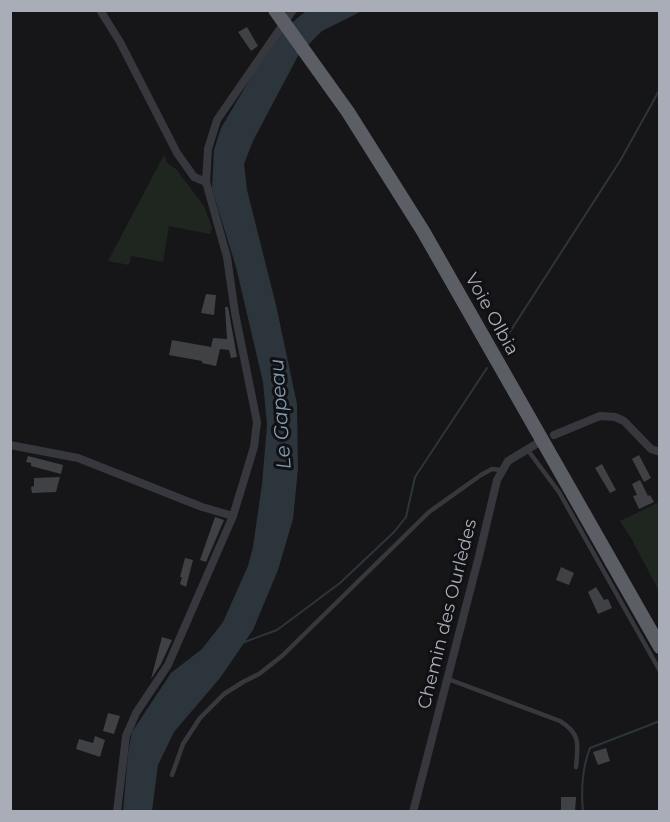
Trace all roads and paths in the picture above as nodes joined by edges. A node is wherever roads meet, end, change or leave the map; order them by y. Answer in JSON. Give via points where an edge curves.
{"nodes":[{"id":1,"x":100,"y":10,"type":"edge"},
{"id":2,"x":282,"y":12,"type":"edge"},
{"id":3,"x":332,"y":86,"type":"junction"},
{"id":4,"x":206,"y":182,"type":"junction"},
{"id":5,"x":554,"y":435,"type":"dead end"},
{"id":6,"x":538,"y":443,"type":"dead end"},
{"id":7,"x":10,"y":445,"type":"edge"},
{"id":8,"x":527,"y":449,"type":"junction"},
{"id":9,"x":660,"y":452,"type":"edge"},
{"id":10,"x":501,"y":470,"type":"junction"},
{"id":11,"x":233,"y":516,"type":"junction"},
{"id":12,"x":660,"y":634,"type":"edge"},
{"id":13,"x":660,"y":647,"type":"edge"},
{"id":14,"x":660,"y":671,"type":"edge"},
{"id":15,"x":448,"y":679,"type":"junction"},
{"id":16,"x":576,"y":766,"type":"dead end"},
{"id":17,"x":172,"y":775,"type":"dead end"},
{"id":18,"x":117,"y":812,"type":"edge"},
{"id":19,"x":413,"y":812,"type":"edge"}],
"edges":[{"from":1,"to":4,"type":"street","via":[[177,153],[194,177]]},
{"from":2,"to":3,"type":"highway","name":"Voie Olbia"},
{"from":2,"to":4,"type":"street","via":[[280,25],[217,120],[208,148]]},
{"from":3,"to":12,"type":"highway","name":"Voie Olbia","via":[[452,267]]},
{"from":3,"to":13,"type":"highway","name":"Voie Olbia","via":[[436,251]]},
{"from":4,"to":11,"type":"street","via":[[226,257],[257,422],[254,447]]},
{"from":5,"to":9,"type":"street","via":[[606,415],[624,421],[651,449]]},
{"from":6,"to":8,"type":"street"},
{"from":7,"to":11,"type":"street","via":[[78,458]]},
{"from":8,"to":10,"type":"street"},
{"from":8,"to":14,"type":"lane","via":[[558,492]]},
{"from":10,"to":15,"type":"street","name":"Chemin des Ourlèdes"},
{"from":10,"to":17,"type":"lane","via":[[486,472],[429,512],[282,656],[224,694],[200,718],[183,744]]},
{"from":11,"to":18,"type":"street","via":[[168,666],[136,713],[126,736]]},
{"from":15,"to":16,"type":"lane","via":[[567,725],[577,740]]},
{"from":15,"to":19,"type":"street","name":"Chemin des Ourlèdes"}]}
